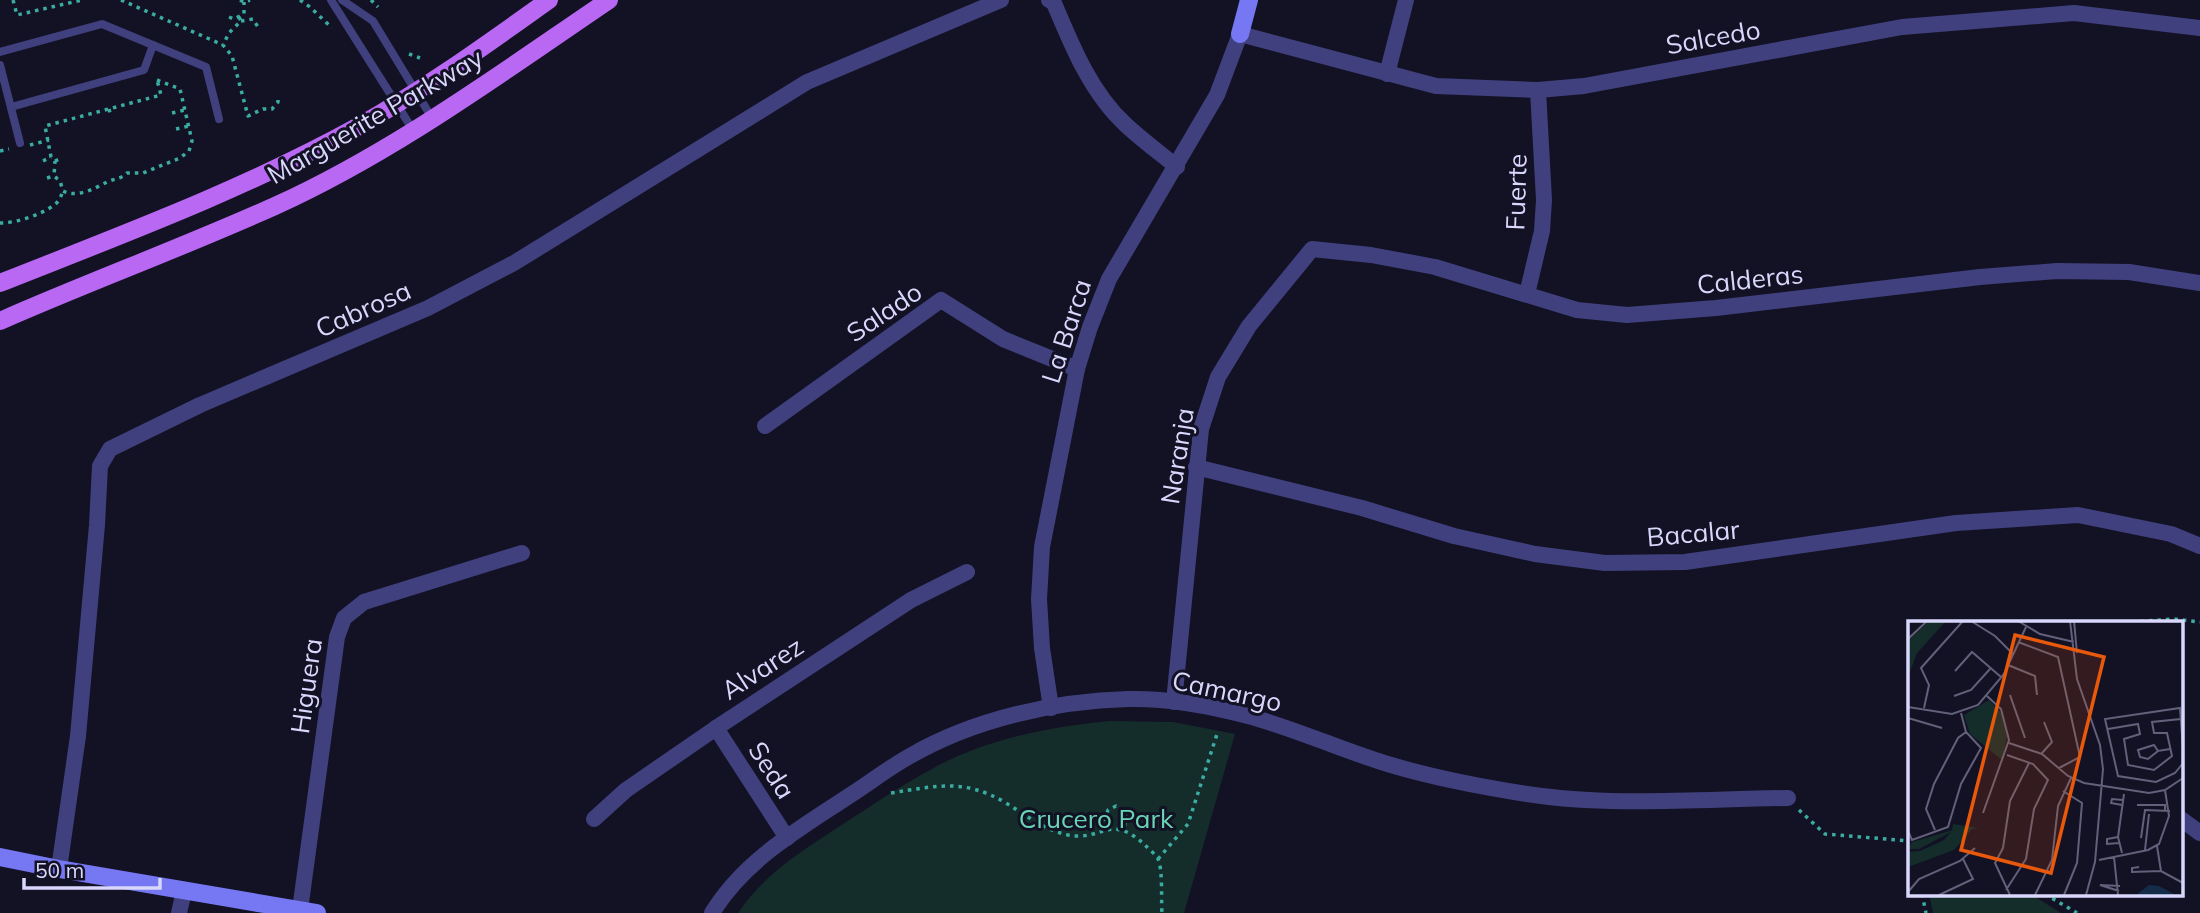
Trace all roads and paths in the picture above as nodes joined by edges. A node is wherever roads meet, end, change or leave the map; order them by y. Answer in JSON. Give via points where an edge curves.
{"nodes":[{"id":1,"x":13,"y":0,"type":"edge"},
{"id":2,"x":82,"y":0,"type":"edge"},
{"id":3,"x":121,"y":0,"type":"edge"},
{"id":4,"x":250,"y":0,"type":"edge"},
{"id":5,"x":300,"y":0,"type":"edge"},
{"id":6,"x":331,"y":0,"type":"edge"},
{"id":7,"x":342,"y":0,"type":"edge"},
{"id":8,"x":549,"y":0,"type":"edge"},
{"id":9,"x":609,"y":0,"type":"edge"},
{"id":10,"x":1001,"y":0,"type":"edge"},
{"id":11,"x":1049,"y":0,"type":"edge"},
{"id":12,"x":1249,"y":0,"type":"edge"},
{"id":13,"x":1406,"y":0,"type":"edge"},
{"id":14,"x":242,"y":1,"type":"edge"},
{"id":15,"x":229,"y":17,"type":"dead end"},
{"id":16,"x":240,"y":19,"type":"junction"},
{"id":17,"x":258,"y":27,"type":"dead end"},
{"id":18,"x":2200,"y":28,"type":"edge"},
{"id":19,"x":335,"y":33,"type":"dead end"},
{"id":20,"x":1240,"y":34,"type":"junction"},
{"id":21,"x":153,"y":45,"type":"junction"},
{"id":22,"x":223,"y":45,"type":"junction"},
{"id":23,"x":0,"y":52,"type":"edge"},
{"id":24,"x":0,"y":65,"type":"edge"},
{"id":25,"x":1387,"y":74,"type":"junction"},
{"id":26,"x":1538,"y":90,"type":"junction"},
{"id":27,"x":415,"y":91,"type":"junction"},
{"id":28,"x":278,"y":98,"type":"dead end"},
{"id":29,"x":396,"y":103,"type":"junction"},
{"id":30,"x":11,"y":107,"type":"junction"},
{"id":31,"x":109,"y":109,"type":"junction"},
{"id":32,"x":185,"y":110,"type":"junction"},
{"id":33,"x":172,"y":113,"type":"dead end"},
{"id":34,"x":111,"y":117,"type":"dead end"},
{"id":35,"x":432,"y":118,"type":"junction"},
{"id":36,"x":219,"y":119,"type":"dead end"},
{"id":37,"x":189,"y":126,"type":"junction"},
{"id":38,"x":176,"y":129,"type":"dead end"},
{"id":39,"x":413,"y":130,"type":"junction"},
{"id":40,"x":20,"y":143,"type":"dead end"},
{"id":41,"x":7,"y":149,"type":"dead end"},
{"id":42,"x":0,"y":151,"type":"edge"},
{"id":43,"x":53,"y":159,"type":"junction"},
{"id":44,"x":62,"y":159,"type":"dead end"},
{"id":45,"x":43,"y":161,"type":"dead end"},
{"id":46,"x":1177,"y":167,"type":"junction"},
{"id":47,"x":54,"y":176,"type":"junction"},
{"id":48,"x":47,"y":178,"type":"dead end"},
{"id":49,"x":63,"y":191,"type":"junction"},
{"id":50,"x":0,"y":223,"type":"edge"},
{"id":51,"x":1312,"y":249,"type":"joint"},
{"id":52,"x":0,"y":283,"type":"edge"},
{"id":53,"x":2200,"y":283,"type":"edge"},
{"id":54,"x":1527,"y":294,"type":"junction"},
{"id":55,"x":0,"y":321,"type":"edge"},
{"id":56,"x":1077,"y":369,"type":"junction"},
{"id":57,"x":765,"y":426,"type":"dead end"},
{"id":58,"x":1196,"y":467,"type":"junction"},
{"id":59,"x":2200,"y":546,"type":"edge"},
{"id":60,"x":522,"y":553,"type":"dead end"},
{"id":61,"x":967,"y":572,"type":"dead end"},
{"id":62,"x":2146,"y":621,"type":"edge"},
{"id":63,"x":2200,"y":622,"type":"edge"},
{"id":64,"x":1174,"y":702,"type":"junction"},
{"id":65,"x":1051,"y":708,"type":"junction"},
{"id":66,"x":716,"y":728,"type":"junction"},
{"id":67,"x":1218,"y":731,"type":"dead end"},
{"id":68,"x":891,"y":793,"type":"dead end"},
{"id":69,"x":1788,"y":798,"type":"joint"},
{"id":70,"x":593,"y":820,"type":"dead end"},
{"id":71,"x":2182,"y":820,"type":"edge"},
{"id":72,"x":1102,"y":829,"type":"junction"},
{"id":73,"x":1125,"y":831,"type":"junction"},
{"id":74,"x":2200,"y":833,"type":"edge"},
{"id":75,"x":786,"y":838,"type":"junction"},
{"id":76,"x":1908,"y":841,"type":"edge"},
{"id":77,"x":0,"y":857,"type":"edge"},
{"id":78,"x":1158,"y":859,"type":"junction"},
{"id":79,"x":59,"y":869,"type":"junction"},
{"id":80,"x":184,"y":891,"type":"junction"},
{"id":81,"x":1922,"y":895,"type":"edge"},
{"id":82,"x":2047,"y":895,"type":"edge"},
{"id":83,"x":309,"y":912,"type":"edge"},
{"id":84,"x":179,"y":913,"type":"edge"},
{"id":85,"x":712,"y":913,"type":"edge"},
{"id":86,"x":1162,"y":913,"type":"edge"},
{"id":87,"x":1926,"y":913,"type":"edge"},
{"id":88,"x":2077,"y":913,"type":"edge"}],
"edges":[{"from":1,"to":2,"type":"path","via":[[17,15]]},
{"from":3,"to":22,"type":"path"},
{"from":4,"to":14,"type":"path"},
{"from":5,"to":19,"type":"path"},
{"from":6,"to":29,"type":"lane"},
{"from":7,"to":27,"type":"lane","via":[[373,21]]},
{"from":8,"to":27,"type":"main road","name":"Marguerite Parkway"},
{"from":9,"to":35,"type":"main road","name":"Marguerite Parkway"},
{"from":10,"to":79,"type":"street","name":"Cabrosa","via":[[807,82],[514,263],[428,308],[200,405],[110,449],[100,466],[78,736]]},
{"from":11,"to":46,"type":"street","via":[[1095,88],[1124,124]]},
{"from":12,"to":20,"type":"street","name":"La Barca"},
{"from":13,"to":25,"type":"street"},
{"from":14,"to":16,"type":"path"},
{"from":15,"to":16,"type":"path"},
{"from":16,"to":17,"type":"path","via":[[253,19]]},
{"from":16,"to":22,"type":"path"},
{"from":18,"to":26,"type":"street","name":"Salcedo","via":[[2074,13],[1902,27],[1584,86]]},
{"from":20,"to":25,"type":"street","name":"Salcedo"},
{"from":20,"to":46,"type":"street","name":"La Barca","via":[[1217,95]]},
{"from":21,"to":23,"type":"lane","via":[[102,24]]},
{"from":21,"to":30,"type":"lane","via":[[144,71]]},
{"from":21,"to":36,"type":"lane","via":[[206,67]]},
{"from":22,"to":28,"type":"path","via":[[232,56],[248,116],[272,109]]},
{"from":24,"to":30,"type":"lane"},
{"from":25,"to":26,"type":"street","name":"Salcedo","via":[[1436,86]]},
{"from":26,"to":54,"type":"street","name":"Fuerte","via":[[1544,200],[1542,231]]},
{"from":27,"to":29,"type":"main road","name":"Marguerite Parkway"},
{"from":27,"to":35,"type":"lane"},
{"from":29,"to":39,"type":"lane"},
{"from":29,"to":52,"type":"main road","name":"Marguerite Parkway","via":[[303,154],[181,210]]},
{"from":30,"to":40,"type":"lane"},
{"from":31,"to":32,"type":"path","via":[[161,95],[157,79],[180,89]]},
{"from":31,"to":34,"type":"path"},
{"from":31,"to":43,"type":"path","via":[[45,126]]},
{"from":32,"to":33,"type":"path"},
{"from":32,"to":37,"type":"path"},
{"from":35,"to":39,"type":"main road","name":"Marguerite Parkway"},
{"from":37,"to":38,"type":"path"},
{"from":37,"to":49,"type":"path","via":[[192,141],[183,156],[143,173],[126,170],[121,178],[87,192]]},
{"from":39,"to":55,"type":"main road","name":"Marguerite Parkway","via":[[275,206]]},
{"from":41,"to":42,"type":"path"},
{"from":43,"to":44,"type":"path"},
{"from":43,"to":45,"type":"path"},
{"from":43,"to":47,"type":"path"},
{"from":46,"to":56,"type":"street","name":"La Barca","via":[[1110,279]]},
{"from":47,"to":48,"type":"path"},
{"from":47,"to":49,"type":"path"},
{"from":49,"to":50,"type":"path","via":[[57,204]]},
{"from":51,"to":54,"type":"street","name":"Calderas","via":[[1435,267]]},
{"from":51,"to":58,"type":"street","name":"Naranja","via":[[1249,326],[1218,377],[1201,429]]},
{"from":53,"to":54,"type":"street","name":"Calderas","via":[[2129,272],[2057,271],[1626,315],[1577,310]]},
{"from":56,"to":57,"type":"street","name":"Salado","via":[[1003,339],[940,300]]},
{"from":56,"to":65,"type":"street","name":"La Barca","via":[[1042,547],[1039,599]]},
{"from":58,"to":59,"type":"street","name":"Bacalar","via":[[1363,508],[1454,536],[1605,563],[1685,562],[1955,523],[2078,514],[2171,534]]},
{"from":58,"to":64,"type":"street","name":"Naranja"},
{"from":60,"to":83,"type":"street","name":"Higuera","via":[[364,603],[344,618],[337,637]]},
{"from":61,"to":66,"type":"street","name":"Alvarez","via":[[911,600]]},
{"from":62,"to":63,"type":"path"},
{"from":64,"to":65,"type":"street","name":"Camargo","via":[[1130,699]]},
{"from":64,"to":69,"type":"street","name":"Camargo","via":[[1248,716],[1391,765],[1530,795],[1597,801]]},
{"from":65,"to":75,"type":"street","name":"Camargo","via":[[965,731],[911,755]]},
{"from":66,"to":70,"type":"street","name":"Alvarez","via":[[626,790]]},
{"from":66,"to":75,"type":"street","name":"Seda"},
{"from":67,"to":78,"type":"path","via":[[1188,824]]},
{"from":68,"to":72,"type":"path","via":[[956,785],[988,793],[1052,830],[1089,836]]},
{"from":69,"to":76,"type":"path","via":[[1825,834]]},
{"from":71,"to":74,"type":"street"},
{"from":72,"to":73,"type":"path"},
{"from":72,"to":73,"type":"path","via":[[1108,810],[1116,806],[1126,813]]},
{"from":73,"to":78,"type":"path"},
{"from":75,"to":85,"type":"street","name":"Camargo","via":[[746,869]]},
{"from":77,"to":79,"type":"street"},
{"from":78,"to":86,"type":"path"},
{"from":79,"to":80,"type":"street"},
{"from":80,"to":83,"type":"street"},
{"from":80,"to":84,"type":"street"},
{"from":81,"to":87,"type":"path"},
{"from":82,"to":88,"type":"path"}]}
